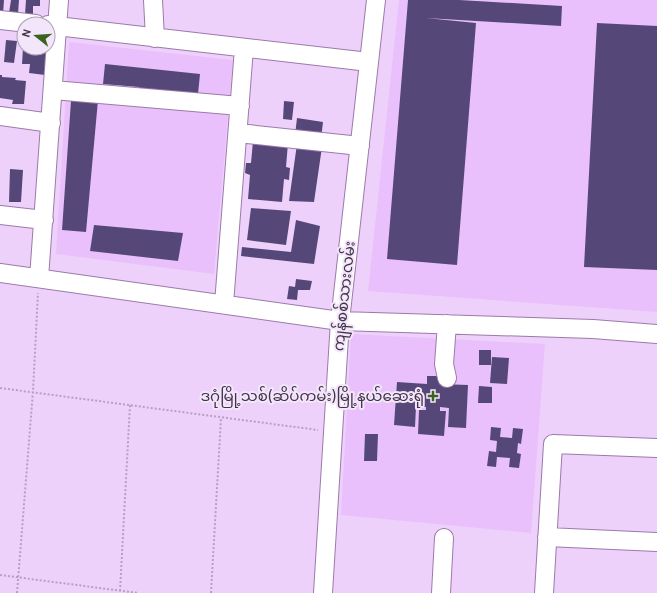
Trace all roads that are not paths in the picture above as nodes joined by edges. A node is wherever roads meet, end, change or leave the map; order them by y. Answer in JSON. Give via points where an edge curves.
{"nodes":[{"id":1,"x":59,"y":0,"type":"edge"},
{"id":2,"x":153,"y":0,"type":"edge"},
{"id":3,"x":376,"y":0,"type":"edge"},
{"id":4,"x":55,"y":16,"type":"edge"},
{"id":5,"x":0,"y":20,"type":"edge"},
{"id":6,"x":16,"y":22,"type":"edge"},
{"id":7,"x":56,"y":26,"type":"edge"},
{"id":8,"x":154,"y":38,"type":"junction"},
{"id":9,"x":244,"y":48,"type":"junction"},
{"id":10,"x":53,"y":56,"type":"edge"},
{"id":11,"x":369,"y":62,"type":"junction"},
{"id":12,"x":53,"y":90,"type":"junction"},
{"id":13,"x":240,"y":106,"type":"junction"},
{"id":14,"x":0,"y":116,"type":"edge"},
{"id":15,"x":51,"y":123,"type":"junction"},
{"id":16,"x":238,"y":133,"type":"junction"},
{"id":17,"x":360,"y":146,"type":"junction"},
{"id":18,"x":0,"y":214,"type":"edge"},
{"id":19,"x":44,"y":220,"type":"junction"},
{"id":20,"x":0,"y":273,"type":"edge"},
{"id":21,"x":39,"y":278,"type":"junction"},
{"id":22,"x":224,"y":304,"type":"junction"},
{"id":23,"x":340,"y":321,"type":"junction"},
{"id":24,"x":447,"y":324,"type":"junction"},
{"id":25,"x":657,"y":334,"type":"edge"},
{"id":26,"x":447,"y":378,"type":"dead end"},
{"id":27,"x":657,"y":448,"type":"edge"},
{"id":28,"x":547,"y":537,"type":"junction"},
{"id":29,"x":444,"y":538,"type":"dead end"},
{"id":30,"x":657,"y":542,"type":"edge"},
{"id":31,"x":323,"y":593,"type":"edge"},
{"id":32,"x":441,"y":593,"type":"edge"},
{"id":33,"x":544,"y":593,"type":"edge"}],
"edges":[{"from":1,"to":4,"type":"street"},
{"from":2,"to":8,"type":"street"},
{"from":3,"to":11,"type":"street","name":"ကျန်စစ်သားလမ်း"},
{"from":5,"to":6,"type":"street"},
{"from":7,"to":8,"type":"street"},
{"from":8,"to":9,"type":"street"},
{"from":9,"to":11,"type":"street"},
{"from":9,"to":13,"type":"street"},
{"from":10,"to":12,"type":"street"},
{"from":11,"to":17,"type":"street","name":"ကျန်စစ်သားလမ်း"},
{"from":12,"to":13,"type":"street"},
{"from":12,"to":15,"type":"street"},
{"from":13,"to":16,"type":"street"},
{"from":14,"to":15,"type":"street"},
{"from":15,"to":19,"type":"street"},
{"from":16,"to":17,"type":"street"},
{"from":16,"to":22,"type":"street"},
{"from":17,"to":23,"type":"street","name":"ကျန်စစ်သားလမ်း"},
{"from":18,"to":19,"type":"street"},
{"from":19,"to":21,"type":"street"},
{"from":20,"to":21,"type":"street"},
{"from":21,"to":22,"type":"street"},
{"from":22,"to":23,"type":"street"},
{"from":23,"to":24,"type":"street"},
{"from":23,"to":31,"type":"street","name":"ကျန်စစ်သားလမ်း"},
{"from":24,"to":25,"type":"street"},
{"from":24,"to":26,"type":"street","via":[[444,364]]},
{"from":27,"to":28,"type":"street","via":[[553,444]]},
{"from":28,"to":30,"type":"street"},
{"from":28,"to":33,"type":"street"},
{"from":29,"to":32,"type":"street"}]}
